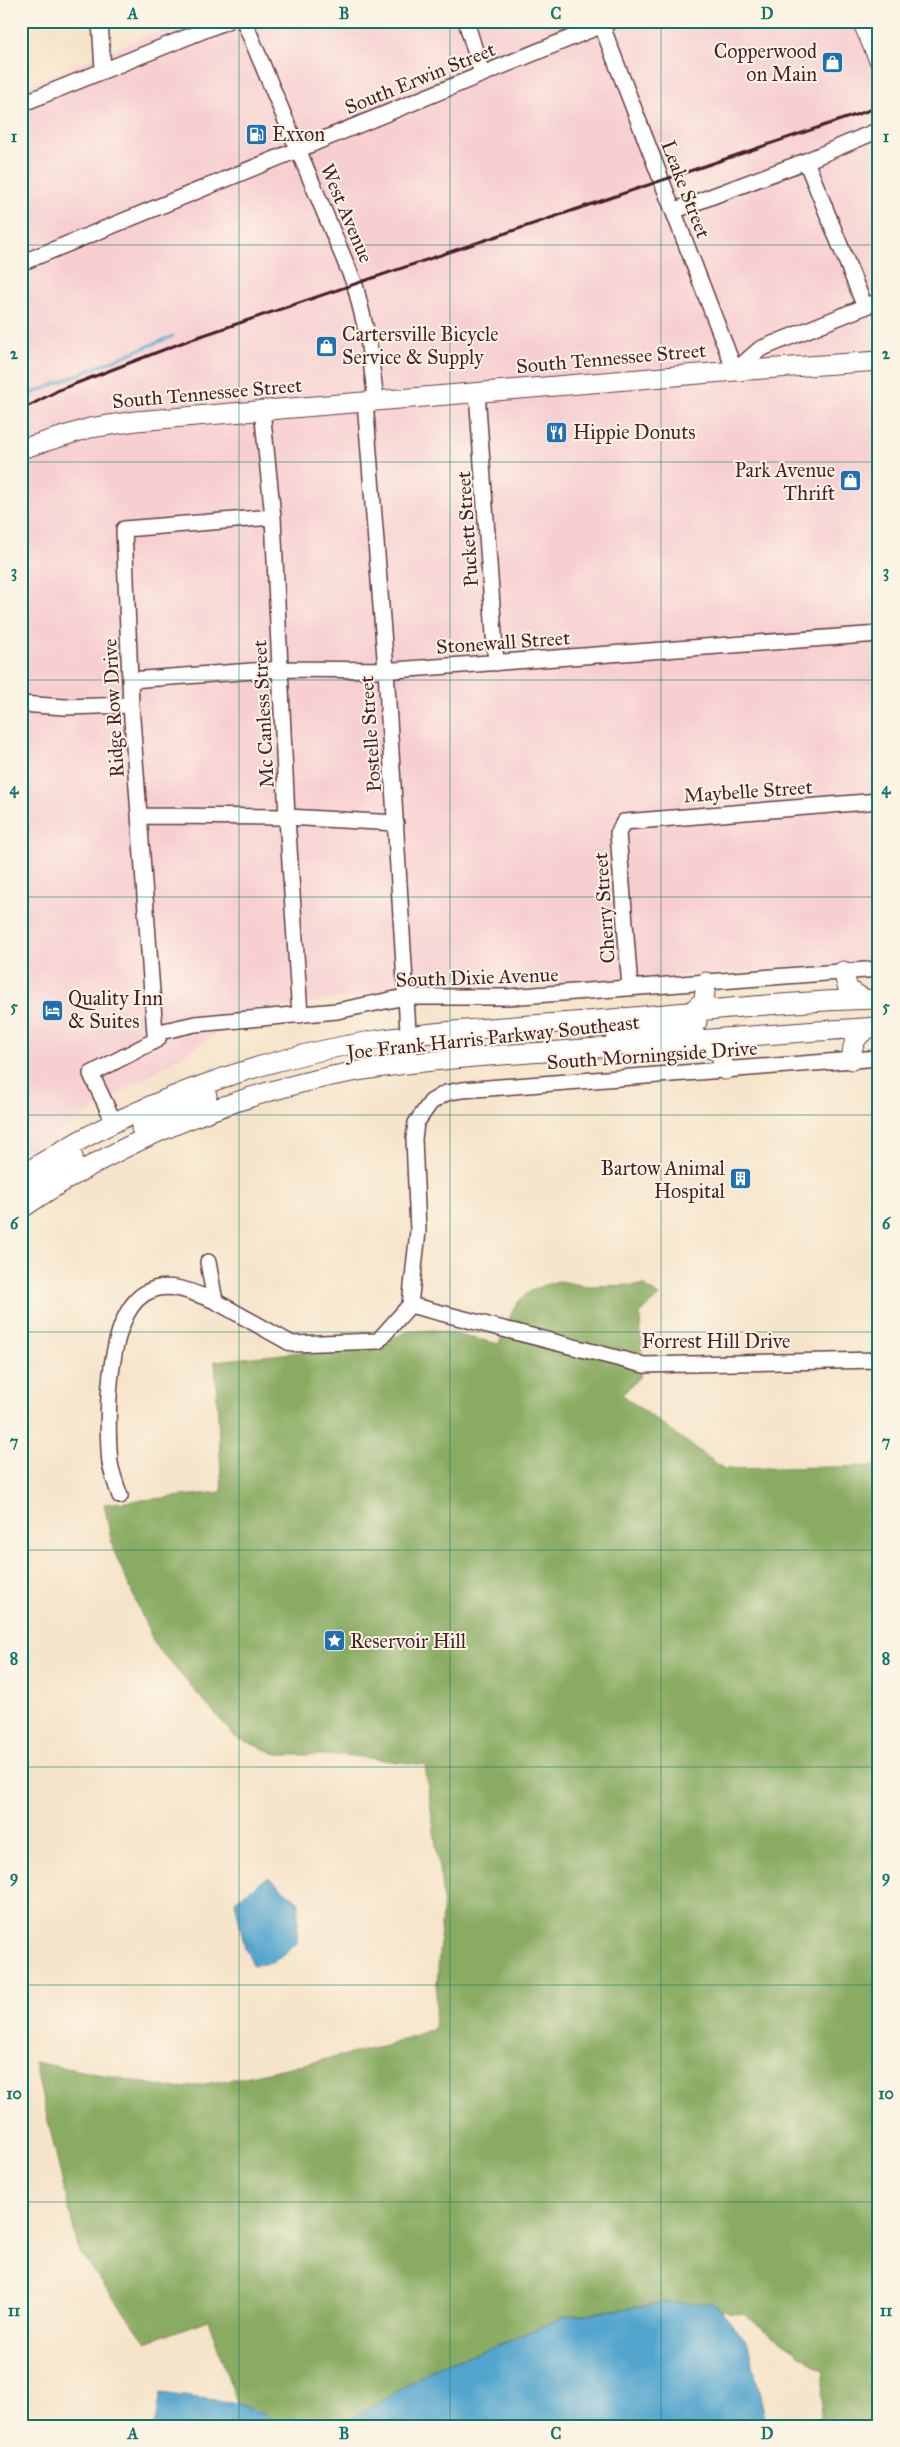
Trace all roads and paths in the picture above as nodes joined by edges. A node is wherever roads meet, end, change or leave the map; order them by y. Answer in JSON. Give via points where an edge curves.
{"nodes":[{"id":1,"x":100,"y":21,"type":"edge"},
{"id":2,"x":227,"y":21,"type":"edge"},
{"id":3,"x":244,"y":21,"type":"edge"},
{"id":4,"x":466,"y":21,"type":"edge"},
{"id":5,"x":862,"y":21,"type":"edge"},
{"id":6,"x":604,"y":23,"type":"edge"},
{"id":7,"x":876,"y":48,"type":"edge"},
{"id":8,"x":103,"y":70,"type":"junction"},
{"id":9,"x":482,"y":74,"type":"junction"},
{"id":10,"x":21,"y":104,"type":"edge"},
{"id":11,"x":879,"y":130,"type":"edge"},
{"id":12,"x":299,"y":149,"type":"junction"},
{"id":13,"x":806,"y":161,"type":"junction"},
{"id":14,"x":673,"y":211,"type":"junction"},
{"id":15,"x":21,"y":263,"type":"edge"},
{"id":16,"x":872,"y":304,"type":"edge"},
{"id":17,"x":879,"y":361,"type":"edge"},
{"id":18,"x":735,"y":371,"type":"junction"},
{"id":19,"x":477,"y":392,"type":"junction"},
{"id":20,"x":371,"y":400,"type":"junction"},
{"id":21,"x":262,"y":410,"type":"junction"},
{"id":22,"x":21,"y":449,"type":"edge"},
{"id":23,"x":273,"y":517,"type":"junction"},
{"id":24,"x":879,"y":634,"type":"edge"},
{"id":25,"x":496,"y":663,"type":"junction"},
{"id":26,"x":281,"y":669,"type":"junction"},
{"id":27,"x":386,"y":670,"type":"junction"},
{"id":28,"x":130,"y":680,"type":"junction"},
{"id":29,"x":21,"y":704,"type":"edge"},
{"id":30,"x":131,"y":705,"type":"junction"},
{"id":31,"x":879,"y":801,"type":"edge"},
{"id":32,"x":140,"y":816,"type":"junction"},
{"id":33,"x":287,"y":817,"type":"junction"},
{"id":34,"x":396,"y":823,"type":"junction"},
{"id":35,"x":621,"y":824,"type":"joint"},
{"id":36,"x":879,"y":969,"type":"edge"},
{"id":37,"x":843,"y":971,"type":"junction"},
{"id":38,"x":706,"y":982,"type":"junction"},
{"id":39,"x":630,"y":988,"type":"junction"},
{"id":40,"x":404,"y":997,"type":"junction"},
{"id":41,"x":871,"y":999,"type":"edge"},
{"id":42,"x":741,"y":1008,"type":"junction"},
{"id":43,"x":691,"y":1012,"type":"junction"},
{"id":44,"x":300,"y":1015,"type":"junction"},
{"id":45,"x":876,"y":1024,"type":"edge"},
{"id":46,"x":155,"y":1033,"type":"junction"},
{"id":47,"x":681,"y":1041,"type":"junction"},
{"id":48,"x":409,"y":1050,"type":"junction"},
{"id":49,"x":879,"y":1058,"type":"edge"},
{"id":50,"x":852,"y":1060,"type":"junction"},
{"id":51,"x":725,"y":1070,"type":"junction"},
{"id":52,"x":132,"y":1114,"type":"junction"},
{"id":53,"x":114,"y":1122,"type":"junction"},
{"id":54,"x":21,"y":1176,"type":"edge"},
{"id":55,"x":21,"y":1194,"type":"edge"},
{"id":56,"x":21,"y":1209,"type":"edge"},
{"id":57,"x":208,"y":1262,"type":"dead end"},
{"id":58,"x":215,"y":1301,"type":"junction"},
{"id":59,"x":410,"y":1305,"type":"junction"},
{"id":60,"x":879,"y":1360,"type":"edge"},
{"id":61,"x":120,"y":1496,"type":"dead end"}],
"edges":[{"from":1,"to":8,"type":"street"},
{"from":2,"to":8,"type":"street"},
{"from":3,"to":12,"type":"street","name":"West Avenue"},
{"from":4,"to":9,"type":"street"},
{"from":5,"to":7,"type":"main road"},
{"from":6,"to":9,"type":"street","name":"South Erwin Street"},
{"from":6,"to":14,"type":"street","name":"Leake Street"},
{"from":8,"to":10,"type":"street"},
{"from":9,"to":12,"type":"street","name":"South Erwin Street"},
{"from":11,"to":13,"type":"street"},
{"from":12,"to":15,"type":"street","name":"South Erwin Street"},
{"from":12,"to":20,"type":"street","name":"West Avenue","via":[[355,285],[368,338]]},
{"from":13,"to":14,"type":"street"},
{"from":13,"to":16,"type":"street"},
{"from":14,"to":18,"type":"street","name":"Leake Street"},
{"from":16,"to":18,"type":"street","via":[[760,349]]},
{"from":17,"to":18,"type":"main road","name":"South Tennessee Street"},
{"from":18,"to":19,"type":"main road","name":"South Tennessee Street"},
{"from":19,"to":20,"type":"main road","name":"South Tennessee Street"},
{"from":19,"to":25,"type":"street","name":"Puckett Street"},
{"from":20,"to":21,"type":"main road","name":"South Tennessee Street"},
{"from":20,"to":27,"type":"street","name":"Postelle Street"},
{"from":21,"to":22,"type":"main road","name":"South Tennessee Street","via":[[111,424]]},
{"from":21,"to":23,"type":"street","name":"Mc Canless Street"},
{"from":23,"to":26,"type":"street","name":"Mc Canless Street"},
{"from":23,"to":28,"type":"street","name":"Ridge Row Drive","via":[[124,529]]},
{"from":24,"to":25,"type":"street","name":"Stonewall Street"},
{"from":25,"to":27,"type":"street","name":"Stonewall Street"},
{"from":26,"to":27,"type":"street","name":"Stonewall Street"},
{"from":26,"to":28,"type":"street","name":"Stonewall Street"},
{"from":26,"to":33,"type":"street","name":"Mc Canless Street"},
{"from":27,"to":34,"type":"street","name":"Postelle Street"},
{"from":28,"to":30,"type":"street","name":"Ridge Row Drive"},
{"from":29,"to":30,"type":"street","via":[[66,707]]},
{"from":30,"to":32,"type":"street","name":"Ridge Row Drive"},
{"from":31,"to":35,"type":"street","name":"Maybelle Street"},
{"from":32,"to":33,"type":"street"},
{"from":32,"to":46,"type":"street","name":"Ridge Row Drive"},
{"from":33,"to":34,"type":"street"},
{"from":33,"to":44,"type":"street","name":"Mc Canless Street"},
{"from":34,"to":40,"type":"street","name":"Postelle Street"},
{"from":35,"to":39,"type":"street","name":"Cherry Street","via":[[618,833]]},
{"from":36,"to":37,"type":"street","name":"South Dixie Avenue"},
{"from":37,"to":38,"type":"street","name":"South Dixie Avenue"},
{"from":37,"to":41,"type":"main road","via":[[848,989]]},
{"from":38,"to":39,"type":"street","name":"South Dixie Avenue"},
{"from":38,"to":43,"type":"main road","via":[[704,1000]]},
{"from":39,"to":40,"type":"street","name":"South Dixie Avenue","via":[[508,997]]},
{"from":40,"to":44,"type":"street","name":"South Dixie Avenue","via":[[337,1012]]},
{"from":40,"to":48,"type":"street","name":"Postelle Street"},
{"from":41,"to":42,"type":"main road","name":"Joe Frank Harris Parkway Southeast"},
{"from":42,"to":43,"type":"main road","name":"Joe Frank Harris Parkway Southeast"},
{"from":42,"to":48,"type":"main road","via":[[708,1020],[629,1033]]},
{"from":43,"to":48,"type":"main road","name":"Joe Frank Harris Parkway Southeast"},
{"from":44,"to":46,"type":"street","name":"South Dixie Avenue","via":[[196,1024]]},
{"from":45,"to":47,"type":"main road","name":"Joe Frank Harris Parkway Southeast"},
{"from":45,"to":50,"type":"main road","via":[[855,1039]]},
{"from":46,"to":53,"type":"street","via":[[158,1039],[91,1074]]},
{"from":47,"to":48,"type":"main road","name":"Joe Frank Harris Parkway Southeast"},
{"from":47,"to":51,"type":"main road","via":[[716,1049],[723,1056]]},
{"from":48,"to":52,"type":"main road","name":"Joe Frank Harris Parkway Southeast","via":[[346,1045],[222,1078]]},
{"from":48,"to":56,"type":"main road","name":"Joe Frank Harris Parkway Southeast","via":[[188,1120],[88,1167]]},
{"from":49,"to":50,"type":"street","name":"South Morningside Drive"},
{"from":50,"to":51,"type":"street","name":"South Morningside Drive"},
{"from":51,"to":59,"type":"street","name":"South Morningside Drive","via":[[462,1090],[431,1102],[414,1130],[418,1231]]},
{"from":52,"to":53,"type":"main road","name":"Joe Frank Harris Parkway Southeast"},
{"from":52,"to":55,"type":"main road","via":[[116,1131]]},
{"from":53,"to":54,"type":"main road","name":"Joe Frank Harris Parkway Southeast"},
{"from":57,"to":58,"type":"street"},
{"from":58,"to":59,"type":"street","via":[[292,1344],[378,1341]]},
{"from":58,"to":61,"type":"street","via":[[185,1290],[153,1289],[128,1308],[119,1327],[109,1403],[111,1465]]},
{"from":59,"to":60,"type":"street","name":"Forrest Hill Drive","via":[[644,1365]]}]}
